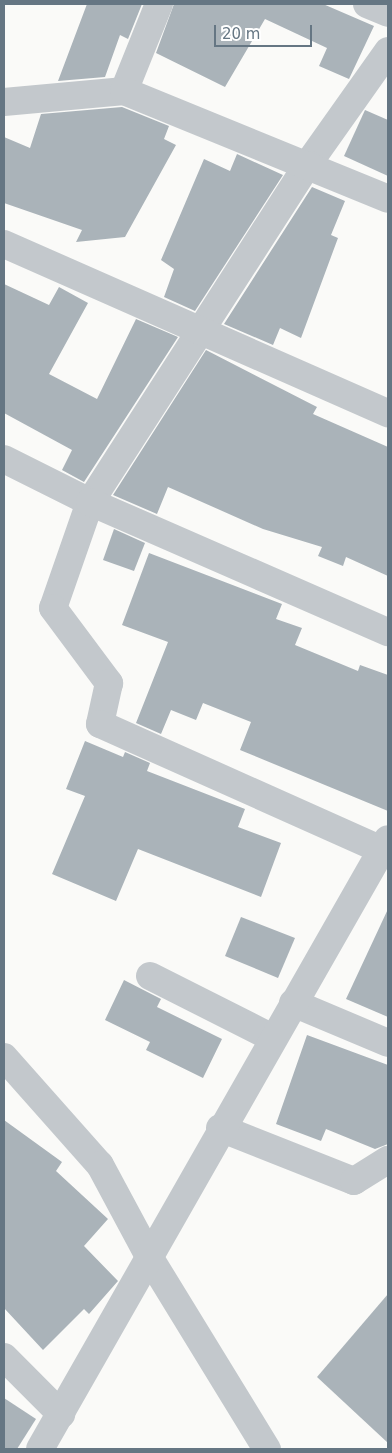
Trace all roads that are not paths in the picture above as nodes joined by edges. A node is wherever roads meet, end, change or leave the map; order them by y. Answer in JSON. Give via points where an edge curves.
{"nodes":[{"id":1,"x":159,"y":4,"type":"edge"},
{"id":2,"x":367,"y":4,"type":"edge"},
{"id":3,"x":388,"y":13,"type":"edge"},
{"id":4,"x":388,"y":51,"type":"edge"},
{"id":5,"x":124,"y":91,"type":"junction"},
{"id":6,"x":4,"y":102,"type":"edge"},
{"id":7,"x":308,"y":164,"type":"junction"},
{"id":8,"x":388,"y":199,"type":"edge"},
{"id":9,"x":4,"y":244,"type":"edge"},
{"id":10,"x":202,"y":332,"type":"junction"},
{"id":11,"x":388,"y":413,"type":"edge"},
{"id":12,"x":4,"y":459,"type":"edge"},
{"id":13,"x":90,"y":502,"type":"junction"},
{"id":14,"x":388,"y":632,"type":"edge"},
{"id":15,"x":386,"y":848,"type":"edge"},
{"id":16,"x":150,"y":976,"type":"dead end"},
{"id":17,"x":293,"y":1003,"type":"junction"},
{"id":18,"x":273,"y":1038,"type":"junction"},
{"id":19,"x":388,"y":1043,"type":"edge"},
{"id":20,"x":4,"y":1057,"type":"edge"},
{"id":21,"x":220,"y":1128,"type":"junction"},
{"id":22,"x":388,"y":1160,"type":"edge"},
{"id":23,"x":151,"y":1260,"type":"junction"},
{"id":24,"x":4,"y":1357,"type":"edge"},
{"id":25,"x":61,"y":1414,"type":"junction"},
{"id":26,"x":40,"y":1449,"type":"edge"},
{"id":27,"x":266,"y":1449,"type":"edge"}],
"edges":[{"from":1,"to":5,"type":"street"},
{"from":2,"to":3,"type":"street"},
{"from":4,"to":7,"type":"street"},
{"from":5,"to":6,"type":"street"},
{"from":5,"to":7,"type":"street"},
{"from":7,"to":8,"type":"street"},
{"from":7,"to":10,"type":"street"},
{"from":9,"to":10,"type":"street"},
{"from":10,"to":11,"type":"street"},
{"from":10,"to":13,"type":"street"},
{"from":12,"to":13,"type":"street"},
{"from":13,"to":14,"type":"street"},
{"from":13,"to":15,"type":"street","via":[[53,608],[109,683],[100,724]]},
{"from":15,"to":17,"type":"street"},
{"from":16,"to":18,"type":"street"},
{"from":17,"to":18,"type":"street"},
{"from":17,"to":19,"type":"street"},
{"from":18,"to":21,"type":"street"},
{"from":20,"to":23,"type":"street","via":[[100,1165]]},
{"from":21,"to":22,"type":"street","via":[[354,1181]]},
{"from":21,"to":23,"type":"street"},
{"from":23,"to":25,"type":"street"},
{"from":23,"to":27,"type":"street"},
{"from":24,"to":25,"type":"street"},
{"from":25,"to":26,"type":"street"}]}
